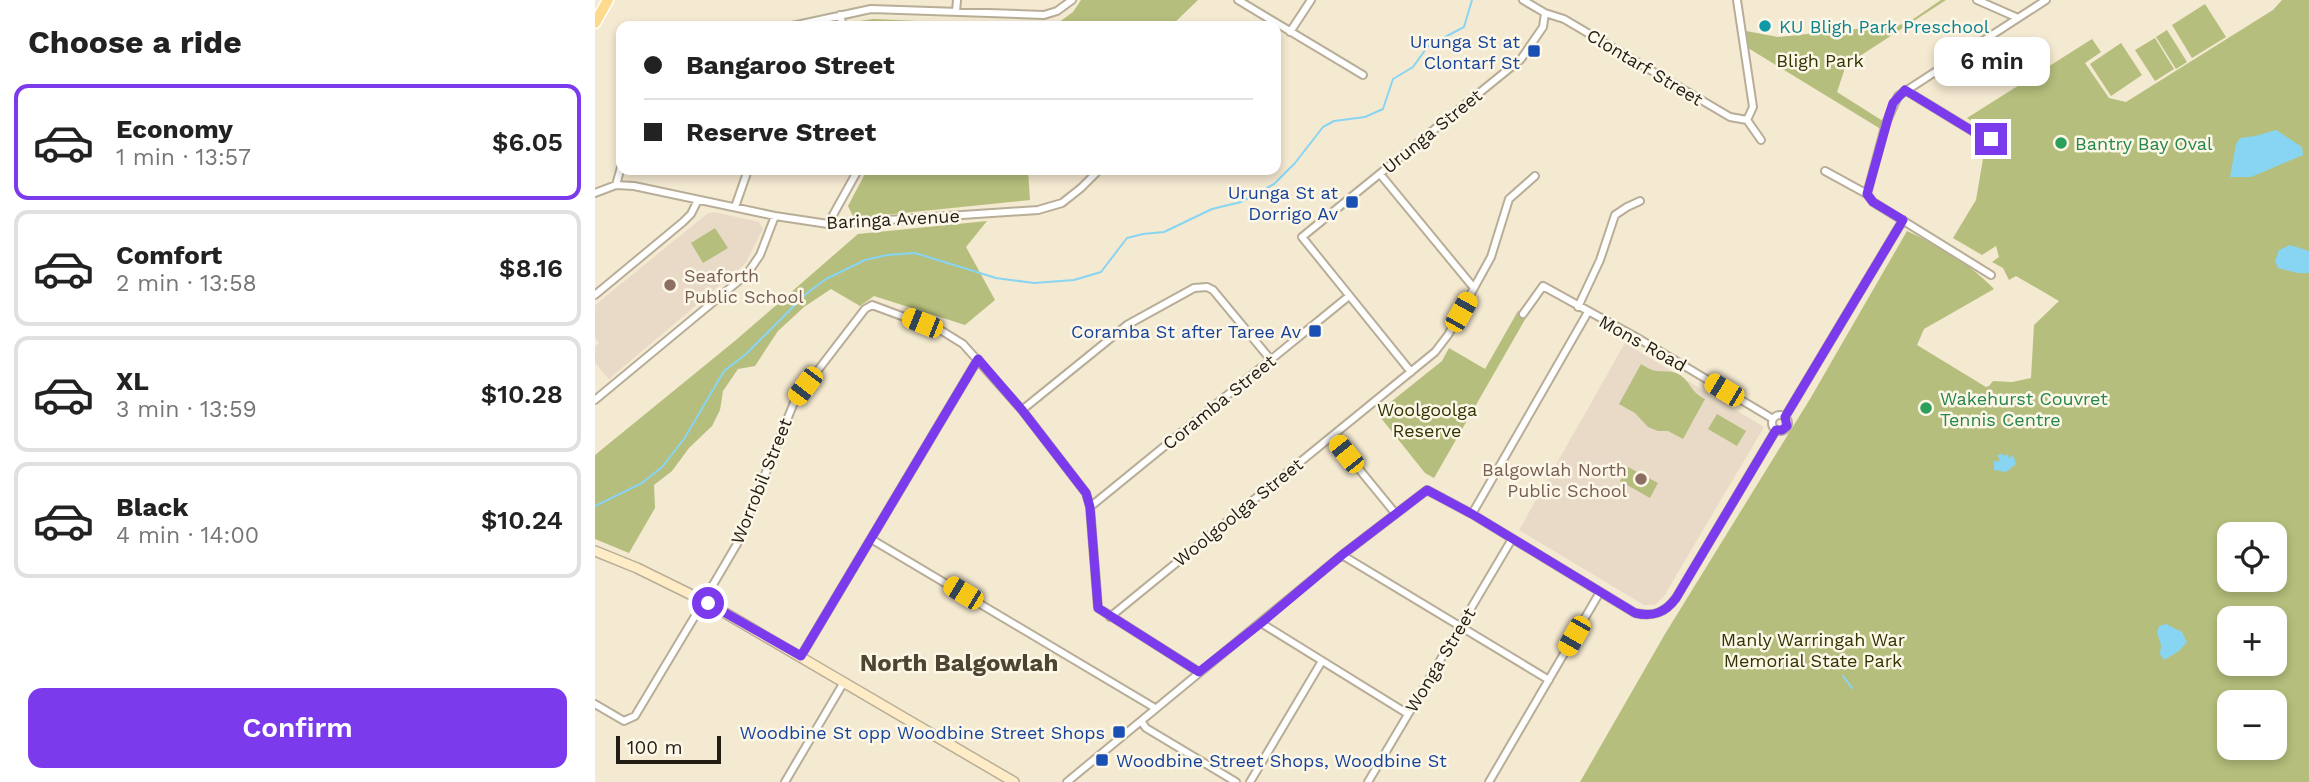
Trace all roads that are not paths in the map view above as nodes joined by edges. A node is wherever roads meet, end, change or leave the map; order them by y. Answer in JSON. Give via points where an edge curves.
{"nodes":[{"id":1,"x":608,"y":0,"type":"edge"},
{"id":2,"x":957,"y":0,"type":"edge"},
{"id":3,"x":1072,"y":0,"type":"edge"},
{"id":4,"x":1238,"y":0,"type":"edge"},
{"id":5,"x":1311,"y":0,"type":"edge"},
{"id":6,"x":1523,"y":0,"type":"edge"},
{"id":7,"x":1737,"y":0,"type":"edge"},
{"id":8,"x":1977,"y":0,"type":"edge"},
{"id":9,"x":2046,"y":0,"type":"edge"},
{"id":10,"x":956,"y":12,"type":"junction"},
{"id":11,"x":1545,"y":13,"type":"junction"},
{"id":12,"x":840,"y":15,"type":"junction"},
{"id":13,"x":2018,"y":18,"type":"junction"},
{"id":14,"x":814,"y":21,"type":"edge"},
{"id":15,"x":842,"y":21,"type":"edge"},
{"id":16,"x":1268,"y":21,"type":"edge"},
{"id":17,"x":595,"y":23,"type":"edge"},
{"id":18,"x":1281,"y":29,"type":"edge"},
{"id":19,"x":1290,"y":32,"type":"junction"},
{"id":20,"x":1363,"y":75,"type":"dead end"},
{"id":21,"x":1905,"y":90,"type":"junction"},
{"id":22,"x":1747,"y":120,"type":"junction"},
{"id":23,"x":1991,"y":139,"type":"dead end"},
{"id":24,"x":1761,"y":140,"type":"dead end"},
{"id":25,"x":1825,"y":171,"type":"dead end"},
{"id":26,"x":1380,"y":174,"type":"junction"},
{"id":27,"x":619,"y":175,"type":"edge"},
{"id":28,"x":746,"y":175,"type":"edge"},
{"id":29,"x":855,"y":175,"type":"edge"},
{"id":30,"x":1094,"y":175,"type":"edge"},
{"id":31,"x":1535,"y":176,"type":"dead end"},
{"id":32,"x":617,"y":185,"type":"junction"},
{"id":33,"x":595,"y":193,"type":"edge"},
{"id":34,"x":1867,"y":194,"type":"junction"},
{"id":35,"x":698,"y":200,"type":"junction"},
{"id":36,"x":1640,"y":201,"type":"dead end"},
{"id":37,"x":735,"y":207,"type":"junction"},
{"id":38,"x":775,"y":216,"type":"junction"},
{"id":39,"x":1903,"y":220,"type":"junction"},
{"id":40,"x":828,"y":223,"type":"junction"},
{"id":41,"x":1991,"y":275,"type":"dead end"},
{"id":42,"x":1474,"y":288,"type":"junction"},
{"id":43,"x":595,"y":295,"type":"edge"},
{"id":44,"x":1349,"y":296,"type":"junction"},
{"id":45,"x":1578,"y":307,"type":"junction"},
{"id":46,"x":1588,"y":312,"type":"junction"},
{"id":47,"x":1523,"y":314,"type":"dead end"},
{"id":48,"x":978,"y":359,"type":"junction"},
{"id":49,"x":1271,"y":359,"type":"junction"},
{"id":50,"x":1411,"y":372,"type":"junction"},
{"id":51,"x":595,"y":400,"type":"edge"},
{"id":52,"x":1022,"y":410,"type":"junction"},
{"id":53,"x":1785,"y":417,"type":"junction"},
{"id":54,"x":1773,"y":419,"type":"junction"},
{"id":55,"x":1776,"y":430,"type":"junction"},
{"id":56,"x":1332,"y":436,"type":"junction"},
{"id":57,"x":1090,"y":507,"type":"junction"},
{"id":58,"x":1395,"y":513,"type":"junction"},
{"id":59,"x":1472,"y":514,"type":"junction"},
{"id":60,"x":871,"y":539,"type":"junction"},
{"id":61,"x":1512,"y":539,"type":"junction"},
{"id":62,"x":595,"y":551,"type":"edge"},
{"id":63,"x":1342,"y":555,"type":"junction"},
{"id":64,"x":1600,"y":592,"type":"junction"},
{"id":65,"x":704,"y":601,"type":"junction"},
{"id":66,"x":1110,"y":617,"type":"junction"},
{"id":67,"x":1261,"y":623,"type":"junction"},
{"id":68,"x":1459,"y":626,"type":"junction"},
{"id":69,"x":801,"y":656,"type":"junction"},
{"id":70,"x":1322,"y":660,"type":"junction"},
{"id":71,"x":1199,"y":672,"type":"junction"},
{"id":72,"x":1549,"y":680,"type":"junction"},
{"id":73,"x":844,"y":682,"type":"junction"},
{"id":74,"x":595,"y":704,"type":"edge"},
{"id":75,"x":1155,"y":708,"type":"junction"},
{"id":76,"x":1408,"y":714,"type":"junction"},
{"id":77,"x":1141,"y":721,"type":"junction"},
{"id":78,"x":785,"y":782,"type":"edge"},
{"id":79,"x":1014,"y":782,"type":"edge"},
{"id":80,"x":1067,"y":782,"type":"edge"},
{"id":81,"x":1236,"y":782,"type":"edge"},
{"id":82,"x":1250,"y":782,"type":"edge"},
{"id":83,"x":1368,"y":782,"type":"edge"},
{"id":84,"x":1489,"y":782,"type":"edge"}],
"edges":[{"from":1,"to":17,"type":"main road"},
{"from":2,"to":10,"type":"street"},
{"from":3,"to":10,"type":"street","via":[[1044,15]]},
{"from":4,"to":16,"type":"street"},
{"from":5,"to":19,"type":"street"},
{"from":6,"to":11,"type":"street","name":"Clontarf Street"},
{"from":7,"to":22,"type":"street","via":[[1753,107]]},
{"from":8,"to":13,"type":"street"},
{"from":9,"to":13,"type":"street"},
{"from":10,"to":12,"type":"street","via":[[871,9]]},
{"from":11,"to":22,"type":"street","name":"Clontarf Street","via":[[1564,19],[1730,117]]},
{"from":11,"to":26,"type":"street","name":"Urunga Street","via":[[1543,27],[1521,59]]},
{"from":12,"to":14,"type":"street"},
{"from":12,"to":15,"type":"street"},
{"from":13,"to":21,"type":"street"},
{"from":18,"to":19,"type":"street"},
{"from":19,"to":20,"type":"street"},
{"from":21,"to":23,"type":"street"},
{"from":21,"to":34,"type":"street","via":[[1893,103]]},
{"from":22,"to":24,"type":"street"},
{"from":25,"to":34,"type":"street"},
{"from":26,"to":42,"type":"street"},
{"from":26,"to":44,"type":"street","name":"Urunga Street","via":[[1303,237]]},
{"from":27,"to":32,"type":"street"},
{"from":28,"to":37,"type":"street"},
{"from":29,"to":40,"type":"street"},
{"from":30,"to":40,"type":"street","name":"Baringa Avenue","via":[[1062,203],[1038,210]]},
{"from":31,"to":42,"type":"street","name":"Woolgoolga Street","via":[[1509,199],[1491,257]]},
{"from":32,"to":33,"type":"street","name":"Baringa Avenue"},
{"from":32,"to":35,"type":"street","name":"Baringa Avenue"},
{"from":34,"to":39,"type":"street"},
{"from":35,"to":37,"type":"street","name":"Baringa Avenue"},
{"from":35,"to":43,"type":"street","via":[[684,222]]},
{"from":36,"to":45,"type":"street","via":[[1615,215]]},
{"from":37,"to":38,"type":"street","name":"Baringa Avenue"},
{"from":38,"to":40,"type":"street","name":"Baringa Avenue"},
{"from":38,"to":51,"type":"street","via":[[760,256],[747,274]]},
{"from":39,"to":41,"type":"street"},
{"from":39,"to":53,"type":"street"},
{"from":42,"to":50,"type":"street","name":"Woolgoolga Street","via":[[1448,335]]},
{"from":44,"to":49,"type":"street","name":"Coramba Street"},
{"from":44,"to":50,"type":"street"},
{"from":45,"to":46,"type":"street","name":"Mons Road"},
{"from":45,"to":47,"type":"street","name":"Mons Road","via":[[1543,286]]},
{"from":46,"to":54,"type":"street","name":"Mons Road"},
{"from":46,"to":59,"type":"street"},
{"from":48,"to":52,"type":"street"},
{"from":48,"to":60,"type":"street"},
{"from":48,"to":65,"type":"street","name":"Worrobil Street","via":[[942,331],[872,305],[865,309],[795,400],[737,544]]},
{"from":49,"to":52,"type":"street","via":[[1213,290],[1194,288],[1127,325]]},
{"from":49,"to":57,"type":"street","name":"Coramba Street"},
{"from":50,"to":56,"type":"street","name":"Woolgoolga Street"},
{"from":52,"to":57,"type":"street","via":[[1083,488]]},
{"from":53,"to":54,"type":"street"},
{"from":53,"to":55,"type":"street","via":[[1786,428]]},
{"from":54,"to":55,"type":"street"},
{"from":55,"to":64,"type":"street","via":[[1670,606],[1657,614],[1635,613]]},
{"from":56,"to":58,"type":"street"},
{"from":56,"to":66,"type":"street","name":"Woolgoolga Street"},
{"from":57,"to":66,"type":"street","via":[[1097,603]]},
{"from":58,"to":59,"type":"street","via":[[1427,490]]},
{"from":58,"to":63,"type":"street"},
{"from":59,"to":61,"type":"street"},
{"from":60,"to":69,"type":"street"},
{"from":60,"to":75,"type":"street"},
{"from":61,"to":64,"type":"street"},
{"from":61,"to":68,"type":"street","name":"Wonga Street"},
{"from":62,"to":65,"type":"street"},
{"from":63,"to":67,"type":"street"},
{"from":63,"to":68,"type":"street"},
{"from":64,"to":72,"type":"street"},
{"from":65,"to":69,"type":"street"},
{"from":65,"to":74,"type":"street","name":"Worrobil Street","via":[[635,716],[624,721]]},
{"from":66,"to":71,"type":"street"},
{"from":67,"to":70,"type":"street"},
{"from":67,"to":71,"type":"street"},
{"from":68,"to":72,"type":"street"},
{"from":68,"to":76,"type":"street","name":"Wonga Street"},
{"from":69,"to":73,"type":"street"},
{"from":70,"to":76,"type":"street"},
{"from":70,"to":82,"type":"street"},
{"from":71,"to":75,"type":"street"},
{"from":72,"to":84,"type":"street"},
{"from":73,"to":78,"type":"street"},
{"from":73,"to":79,"type":"street"},
{"from":75,"to":77,"type":"street"},
{"from":76,"to":83,"type":"street","name":"Wonga Street"},
{"from":77,"to":80,"type":"street"},
{"from":77,"to":81,"type":"street"}]}
